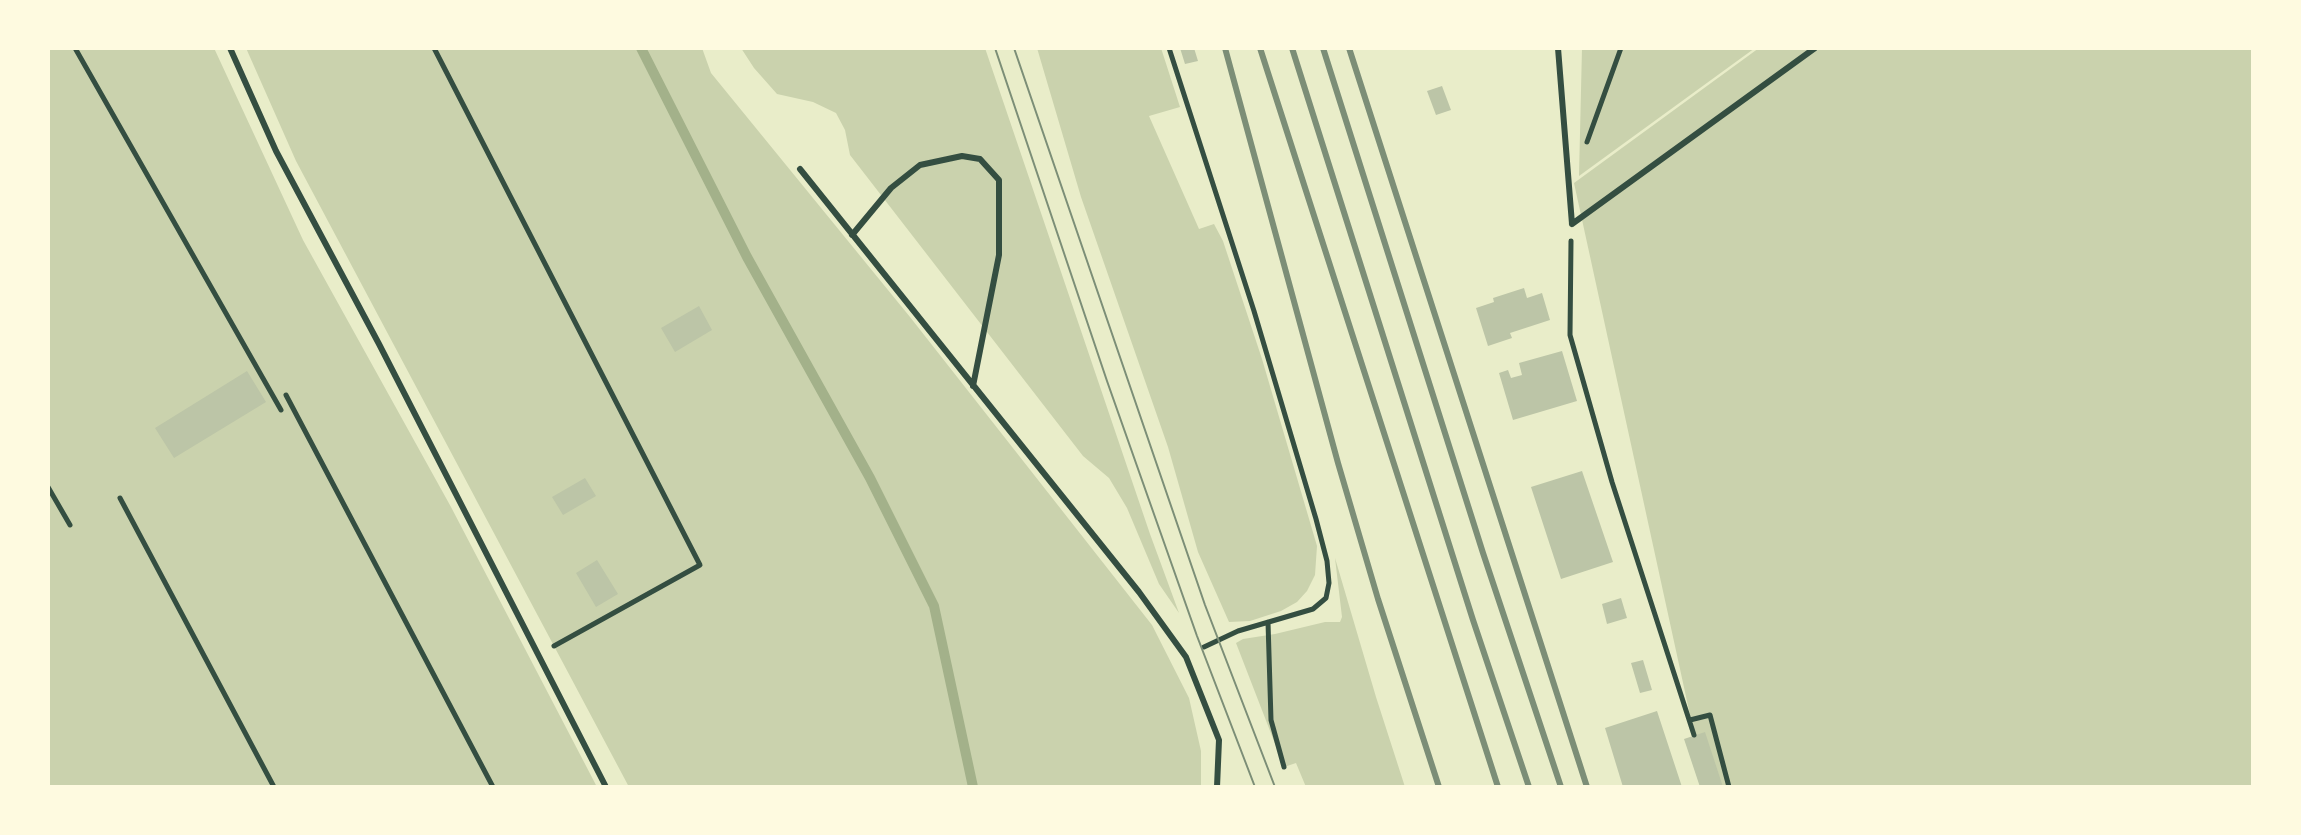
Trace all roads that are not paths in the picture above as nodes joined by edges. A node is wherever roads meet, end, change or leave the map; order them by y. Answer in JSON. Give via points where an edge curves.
{"nodes":[{"id":1,"x":230,"y":48,"type":"edge"},
{"id":2,"x":1558,"y":48,"type":"edge"},
{"id":3,"x":1815,"y":48,"type":"edge"},
{"id":4,"x":800,"y":169,"type":"dead end"},
{"id":5,"x":852,"y":235,"type":"junction"},
{"id":6,"x":973,"y":386,"type":"junction"},
{"id":7,"x":606,"y":787,"type":"edge"},
{"id":8,"x":1217,"y":787,"type":"edge"}],
"edges":[{"from":1,"to":7,"type":"lane","via":[[276,151]]},
{"from":2,"to":3,"type":"lane","via":[[1572,224]]},
{"from":4,"to":5,"type":"lane"},
{"from":5,"to":6,"type":"lane"},
{"from":5,"to":6,"type":"lane","via":[[891,188],[920,165],[962,156],[980,159],[999,180],[999,255]]},
{"from":6,"to":8,"type":"lane","via":[[1186,657],[1219,740]]}]}
